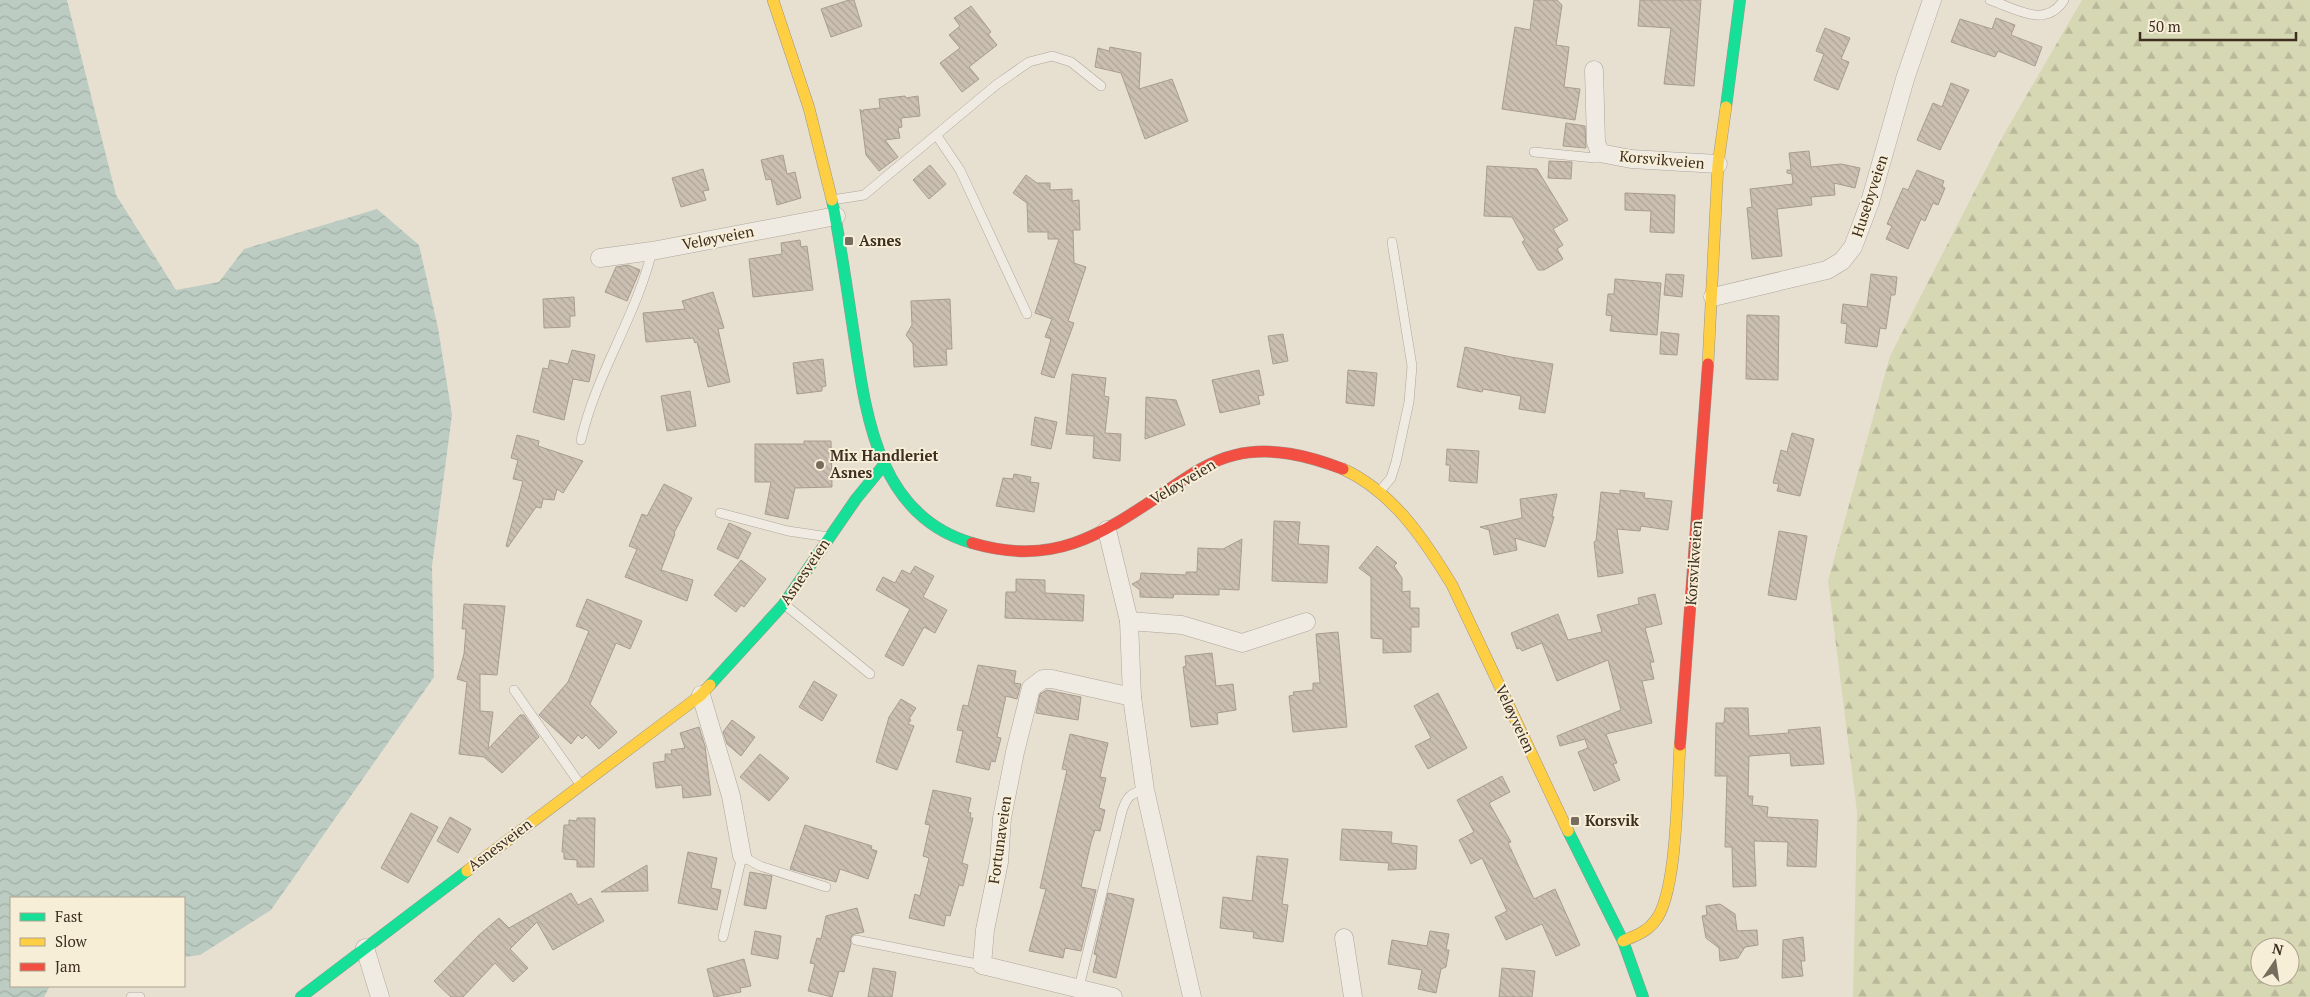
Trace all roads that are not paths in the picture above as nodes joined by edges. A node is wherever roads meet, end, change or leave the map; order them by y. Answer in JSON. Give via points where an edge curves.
{"nodes":[{"id":1,"x":773,"y":0,"type":"edge"},
{"id":2,"x":1740,"y":0,"type":"edge"},
{"id":3,"x":1932,"y":0,"type":"edge"},
{"id":4,"x":1990,"y":0,"type":"edge"},
{"id":5,"x":2064,"y":0,"type":"edge"},
{"id":6,"x":1594,"y":70,"type":"dead end"},
{"id":7,"x":1101,"y":86,"type":"dead end"},
{"id":8,"x":937,"y":136,"type":"junction"},
{"id":9,"x":1534,"y":152,"type":"dead end"},
{"id":10,"x":1600,"y":153,"type":"junction"},
{"id":11,"x":1718,"y":164,"type":"junction"},
{"id":12,"x":834,"y":208,"type":"junction"},
{"id":13,"x":1392,"y":242,"type":"dead end"},
{"id":14,"x":652,"y":251,"type":"junction"},
{"id":15,"x":600,"y":258,"type":"dead end"},
{"id":16,"x":1713,"y":296,"type":"junction"},
{"id":17,"x":1027,"y":314,"type":"dead end"},
{"id":18,"x":581,"y":440,"type":"dead end"},
{"id":19,"x":883,"y":466,"type":"junction"},
{"id":20,"x":1380,"y":491,"type":"junction"},
{"id":21,"x":720,"y":513,"type":"dead end"},
{"id":22,"x":1107,"y":530,"type":"junction"},
{"id":23,"x":829,"y":537,"type":"junction"},
{"id":24,"x":784,"y":604,"type":"junction"},
{"id":25,"x":1129,"y":621,"type":"junction"},
{"id":26,"x":1306,"y":622,"type":"dead end"},
{"id":27,"x":870,"y":674,"type":"dead end"},
{"id":28,"x":514,"y":690,"type":"dead end"},
{"id":29,"x":701,"y":694,"type":"junction"},
{"id":30,"x":1132,"y":697,"type":"junction"},
{"id":31,"x":580,"y":784,"type":"junction"},
{"id":32,"x":1145,"y":790,"type":"junction"},
{"id":33,"x":742,"y":856,"type":"junction"},
{"id":34,"x":826,"y":887,"type":"dead end"},
{"id":35,"x":723,"y":937,"type":"dead end"},
{"id":36,"x":1344,"y":938,"type":"dead end"},
{"id":37,"x":856,"y":940,"type":"dead end"},
{"id":38,"x":1623,"y":941,"type":"junction"},
{"id":39,"x":365,"y":948,"type":"junction"},
{"id":40,"x":982,"y":965,"type":"junction"},
{"id":41,"x":1080,"y":989,"type":"junction"},
{"id":42,"x":131,"y":997,"type":"edge"},
{"id":43,"x":140,"y":997,"type":"edge"},
{"id":44,"x":301,"y":997,"type":"edge"},
{"id":45,"x":380,"y":997,"type":"edge"},
{"id":46,"x":1113,"y":997,"type":"edge"},
{"id":47,"x":1192,"y":997,"type":"edge"},
{"id":48,"x":1353,"y":997,"type":"edge"},
{"id":49,"x":1643,"y":997,"type":"edge"}],
"edges":[{"from":1,"to":12,"type":"street","name":"Veløyveien","via":[[820,143]]},
{"from":2,"to":11,"type":"street","name":"Korsvikveien"},
{"from":3,"to":16,"type":"street","name":"Husebyveien","via":[[1853,247],[1842,261],[1827,270]]},
{"from":4,"to":5,"type":"lane","via":[[2040,17],[2052,14]]},
{"from":6,"to":10,"type":"street","name":"Korsvikveien","via":[[1596,142]]},
{"from":7,"to":8,"type":"lane","via":[[1071,62],[1052,56],[1029,62],[996,85]]},
{"from":8,"to":12,"type":"lane","via":[[864,195]]},
{"from":8,"to":17,"type":"lane","via":[[960,170]]},
{"from":9,"to":10,"type":"lane","via":[[1595,158]]},
{"from":10,"to":11,"type":"street","name":"Korsvikveien","via":[[1631,159]]},
{"from":11,"to":16,"type":"street","name":"Korsvikveien"},
{"from":12,"to":14,"type":"street","name":"Veløyveien"},
{"from":12,"to":19,"type":"street","name":"Veløyveien","via":[[873,442]]},
{"from":13,"to":20,"type":"lane","via":[[1412,366],[1409,402],[1396,462]]},
{"from":14,"to":15,"type":"street","name":"Veløyveien"},
{"from":14,"to":18,"type":"lane","via":[[645,280],[607,367]]},
{"from":16,"to":38,"type":"street","name":"Korsvikveien","via":[[1674,829],[1666,899],[1658,918],[1646,931]]},
{"from":19,"to":22,"type":"street","name":"Veløyveien","via":[[917,511],[942,531],[969,543],[1007,553],[1039,553],[1073,545]]},
{"from":19,"to":23,"type":"street","name":"Asnesveien"},
{"from":20,"to":22,"type":"street","name":"Veløyveien","via":[[1327,462],[1271,451],[1243,452],[1215,461]]},
{"from":20,"to":38,"type":"street","name":"Veløyveien","via":[[1430,548],[1452,585]]},
{"from":21,"to":23,"type":"lane","via":[[788,531]]},
{"from":22,"to":25,"type":"street"},
{"from":23,"to":24,"type":"street","name":"Asnesveien"},
{"from":24,"to":27,"type":"lane"},
{"from":24,"to":29,"type":"street","name":"Asnesveien","via":[[753,642]]},
{"from":25,"to":26,"type":"street","via":[[1182,625],[1242,643]]},
{"from":25,"to":30,"type":"street"},
{"from":28,"to":31,"type":"lane"},
{"from":29,"to":31,"type":"street","name":"Asnesveien"},
{"from":29,"to":33,"type":"street","via":[[731,796]]},
{"from":30,"to":32,"type":"street"},
{"from":30,"to":40,"type":"street","name":"Fortunaveien","via":[[1042,678],[1031,688],[1002,818]]},
{"from":31,"to":39,"type":"street","name":"Asnesveien"},
{"from":32,"to":41,"type":"lane","via":[[1127,797],[1122,811]]},
{"from":32,"to":47,"type":"street"},
{"from":33,"to":34,"type":"lane","via":[[760,866]]},
{"from":33,"to":35,"type":"lane"},
{"from":36,"to":48,"type":"street"},
{"from":37,"to":40,"type":"lane"},
{"from":38,"to":49,"type":"street","name":"Veløyveien"},
{"from":39,"to":44,"type":"street","name":"Asnesveien"},
{"from":39,"to":45,"type":"street"},
{"from":40,"to":41,"type":"street"},
{"from":41,"to":46,"type":"street"},
{"from":42,"to":43,"type":"lane"}]}
